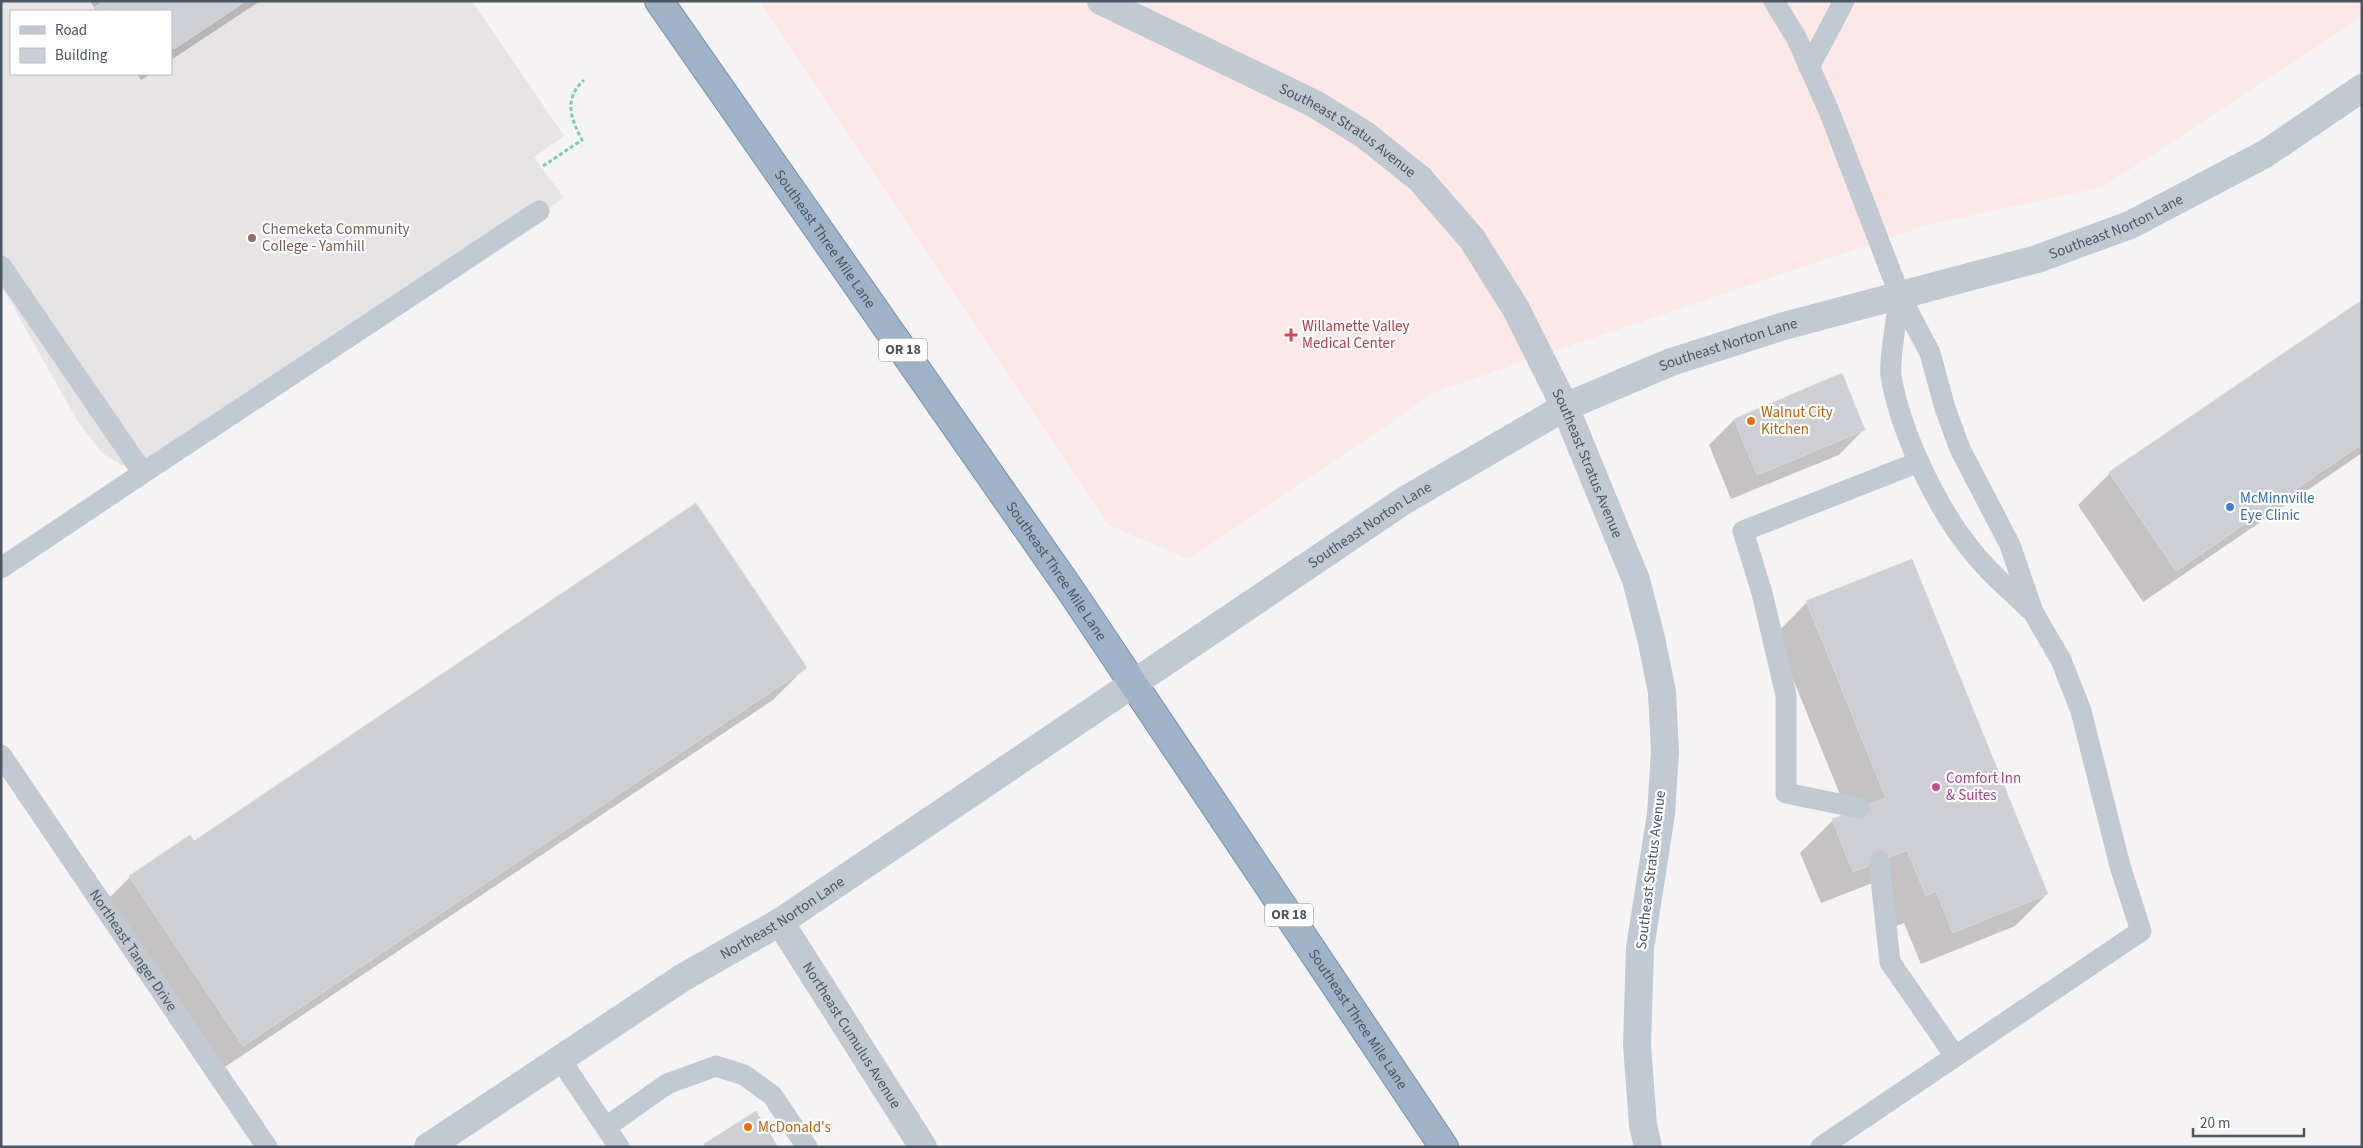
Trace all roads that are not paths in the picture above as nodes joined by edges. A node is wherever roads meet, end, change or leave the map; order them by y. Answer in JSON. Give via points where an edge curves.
{"nodes":[{"id":1,"x":659,"y":1,"type":"edge"},
{"id":2,"x":1101,"y":1,"type":"edge"},
{"id":3,"x":1774,"y":1,"type":"edge"},
{"id":4,"x":1844,"y":1,"type":"edge"},
{"id":5,"x":1809,"y":67,"type":"junction"},
{"id":6,"x":2362,"y":88,"type":"edge"},
{"id":7,"x":539,"y":211,"type":"dead end"},
{"id":8,"x":1,"y":266,"type":"edge"},
{"id":9,"x":1900,"y":296,"type":"junction"},
{"id":10,"x":1565,"y":407,"type":"junction"},
{"id":11,"x":1919,"y":462,"type":"junction"},
{"id":12,"x":144,"y":473,"type":"junction"},
{"id":13,"x":1,"y":568,"type":"edge"},
{"id":14,"x":2033,"y":612,"type":"junction"},
{"id":15,"x":1134,"y":683,"type":"junction"},
{"id":16,"x":1,"y":755,"type":"edge"},
{"id":17,"x":1860,"y":808,"type":"dead end"},
{"id":18,"x":1880,"y":861,"type":"dead end"},
{"id":19,"x":780,"y":922,"type":"junction"},
{"id":20,"x":1956,"y":1056,"type":"junction"},
{"id":21,"x":560,"y":1059,"type":"junction"},
{"id":22,"x":606,"y":1127,"type":"junction"},
{"id":23,"x":267,"y":1147,"type":"edge"},
{"id":24,"x":428,"y":1147,"type":"edge"},
{"id":25,"x":619,"y":1147,"type":"edge"},
{"id":26,"x":806,"y":1147,"type":"edge"},
{"id":27,"x":923,"y":1147,"type":"edge"},
{"id":28,"x":1444,"y":1147,"type":"edge"},
{"id":29,"x":1648,"y":1147,"type":"edge"},
{"id":30,"x":1821,"y":1147,"type":"edge"}],
"edges":[{"from":1,"to":15,"type":"highway","name":"Southeast Three Mile Lane","number":"OR 18"},
{"from":2,"to":10,"type":"street","name":"Southeast Stratus Avenue","via":[[1315,104],[1365,135],[1420,179],[1472,239],[1516,309]]},
{"from":3,"to":5,"type":"lane","via":[[1797,39]]},
{"from":4,"to":5,"type":"lane"},
{"from":5,"to":9,"type":"lane"},
{"from":6,"to":9,"type":"street","name":"Southeast Norton Lane","via":[[2265,154],[2130,225],[2037,259]]},
{"from":7,"to":12,"type":"lane"},
{"from":8,"to":12,"type":"lane"},
{"from":9,"to":10,"type":"street","name":"Southeast Norton Lane","via":[[1784,326],[1671,362]]},
{"from":9,"to":11,"type":"lane","via":[[1891,374],[1902,418]]},
{"from":9,"to":14,"type":"lane","via":[[1930,353],[1960,449],[2010,545]]},
{"from":10,"to":15,"type":"street","name":"Southeast Norton Lane","via":[[1405,500]]},
{"from":10,"to":29,"type":"street","name":"Southeast Stratus Avenue","via":[[1636,580],[1662,692],[1665,752],[1661,814],[1640,948],[1637,1036],[1643,1125]]},
{"from":11,"to":14,"type":"lane","via":[[1938,502],[1976,556]]},
{"from":11,"to":17,"type":"lane","via":[[1743,531],[1762,593],[1786,695],[1786,793]]},
{"from":12,"to":13,"type":"lane"},
{"from":14,"to":20,"type":"lane","via":[[2061,660],[2081,711],[2120,866],[2141,931]]},
{"from":15,"to":19,"type":"street","name":"Northeast Norton Lane"},
{"from":15,"to":28,"type":"highway","name":"Southeast Three Mile Lane","number":"OR 18"},
{"from":16,"to":23,"type":"lane","name":"Northeast Tanger Drive"},
{"from":18,"to":20,"type":"lane","via":[[1890,962]]},
{"from":19,"to":21,"type":"street","name":"Northeast Norton Lane","via":[[682,978]]},
{"from":19,"to":27,"type":"street","name":"Northeast Cumulus Avenue"},
{"from":20,"to":30,"type":"lane"},
{"from":21,"to":22,"type":"lane"},
{"from":21,"to":24,"type":"street","name":"Northeast Norton Lane"},
{"from":22,"to":25,"type":"lane"},
{"from":22,"to":26,"type":"lane","via":[[668,1084],[716,1066],[744,1075],[772,1095]]}]}
